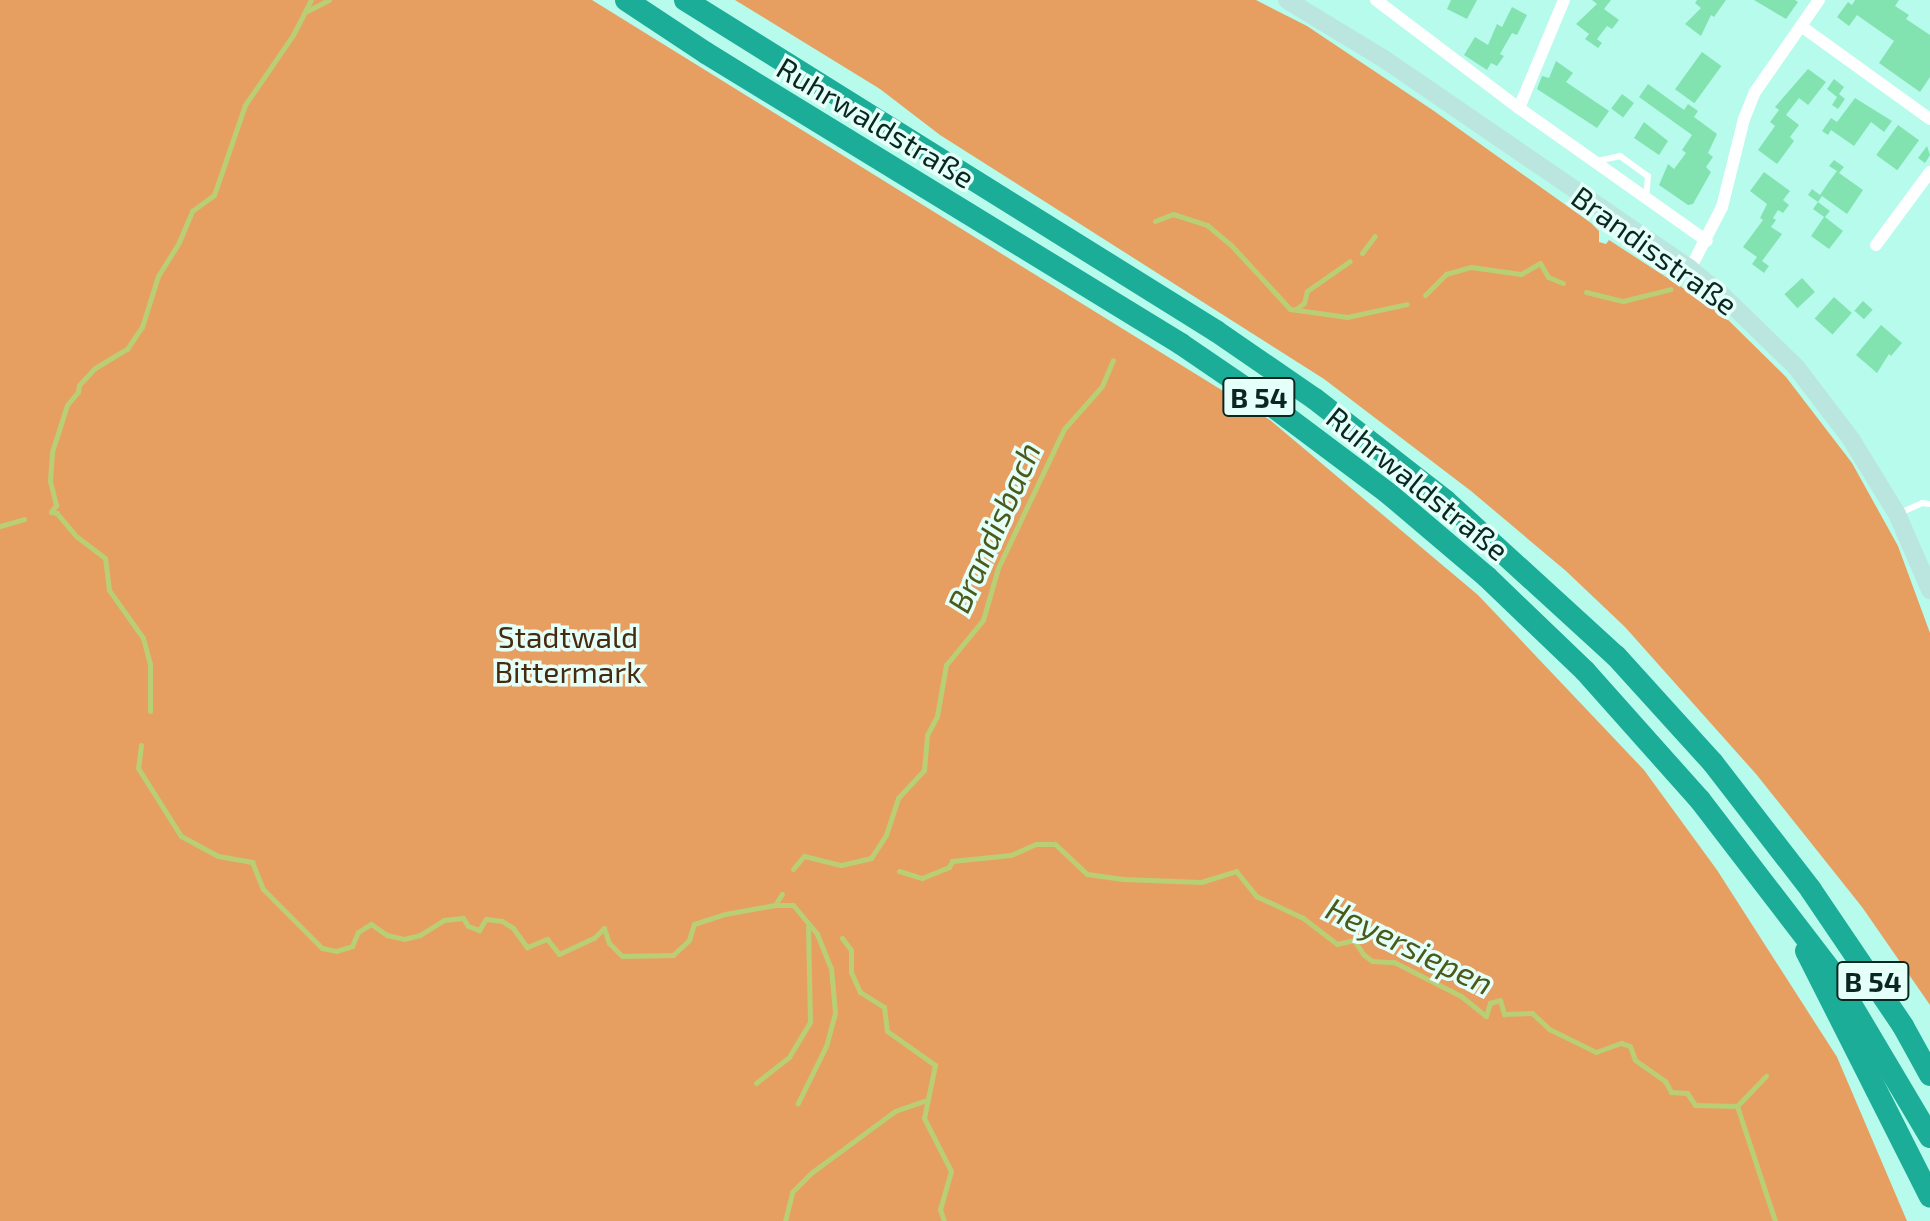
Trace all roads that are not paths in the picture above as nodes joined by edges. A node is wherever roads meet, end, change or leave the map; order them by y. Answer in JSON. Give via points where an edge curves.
{"nodes":[{"id":1,"x":626,"y":0,"type":"edge"},
{"id":2,"x":685,"y":0,"type":"edge"},
{"id":3,"x":1287,"y":0,"type":"edge"},
{"id":4,"x":1376,"y":0,"type":"edge"},
{"id":5,"x":1564,"y":0,"type":"edge"},
{"id":6,"x":1819,"y":0,"type":"edge"},
{"id":7,"x":1801,"y":26,"type":"junction"},
{"id":8,"x":1519,"y":108,"type":"junction"},
{"id":9,"x":1930,"y":119,"type":"edge"},
{"id":10,"x":1595,"y":162,"type":"junction"},
{"id":11,"x":1930,"y":172,"type":"edge"},
{"id":12,"x":1646,"y":198,"type":"junction"},
{"id":13,"x":1707,"y":241,"type":"junction"},
{"id":14,"x":1876,"y":245,"type":"dead end"},
{"id":15,"x":1690,"y":269,"type":"junction"},
{"id":16,"x":1930,"y":504,"type":"edge"},
{"id":17,"x":1897,"y":514,"type":"junction"},
{"id":18,"x":1930,"y":590,"type":"edge"},
{"id":19,"x":1811,"y":890,"type":"junction"},
{"id":20,"x":1797,"y":929,"type":"junction"},
{"id":21,"x":1930,"y":1047,"type":"edge"},
{"id":22,"x":1930,"y":1075,"type":"edge"},
{"id":23,"x":1930,"y":1137,"type":"edge"},
{"id":24,"x":1930,"y":1197,"type":"edge"}],
"edges":[{"from":1,"to":20,"type":"highway","name":"Ruhrwaldstraße","number":"B 54","via":[[1181,344],[1388,493],[1487,577],[1585,671],[1700,800]]},
{"from":2,"to":19,"type":"highway","number":"B 54","via":[[1216,331],[1381,448],[1616,656],[1713,763]]},
{"from":3,"to":15,"type":"street","name":"Brandisstraße","via":[[1384,59]]},
{"from":4,"to":8,"type":"street"},
{"from":5,"to":8,"type":"street"},
{"from":6,"to":7,"type":"street"},
{"from":7,"to":9,"type":"street"},
{"from":7,"to":13,"type":"street","via":[[1755,92]]},
{"from":8,"to":10,"type":"street"},
{"from":10,"to":12,"type":"street"},
{"from":10,"to":12,"type":"lane","via":[[1620,156],[1648,176]]},
{"from":11,"to":14,"type":"street"},
{"from":12,"to":13,"type":"street"},
{"from":13,"to":15,"type":"street"},
{"from":15,"to":17,"type":"street","name":"Brandisstraße","via":[[1796,367],[1851,439]]},
{"from":16,"to":17,"type":"lane"},
{"from":17,"to":18,"type":"street","name":"Brandisstraße"},
{"from":19,"to":21,"type":"highway","via":[[1866,946]]},
{"from":19,"to":22,"type":"highway","number":"B 54"},
{"from":20,"to":23,"type":"highway","name":"Ruhrwaldstraße","number":"B 54","via":[[1832,972]]},
{"from":20,"to":24,"type":"highway"}]}
